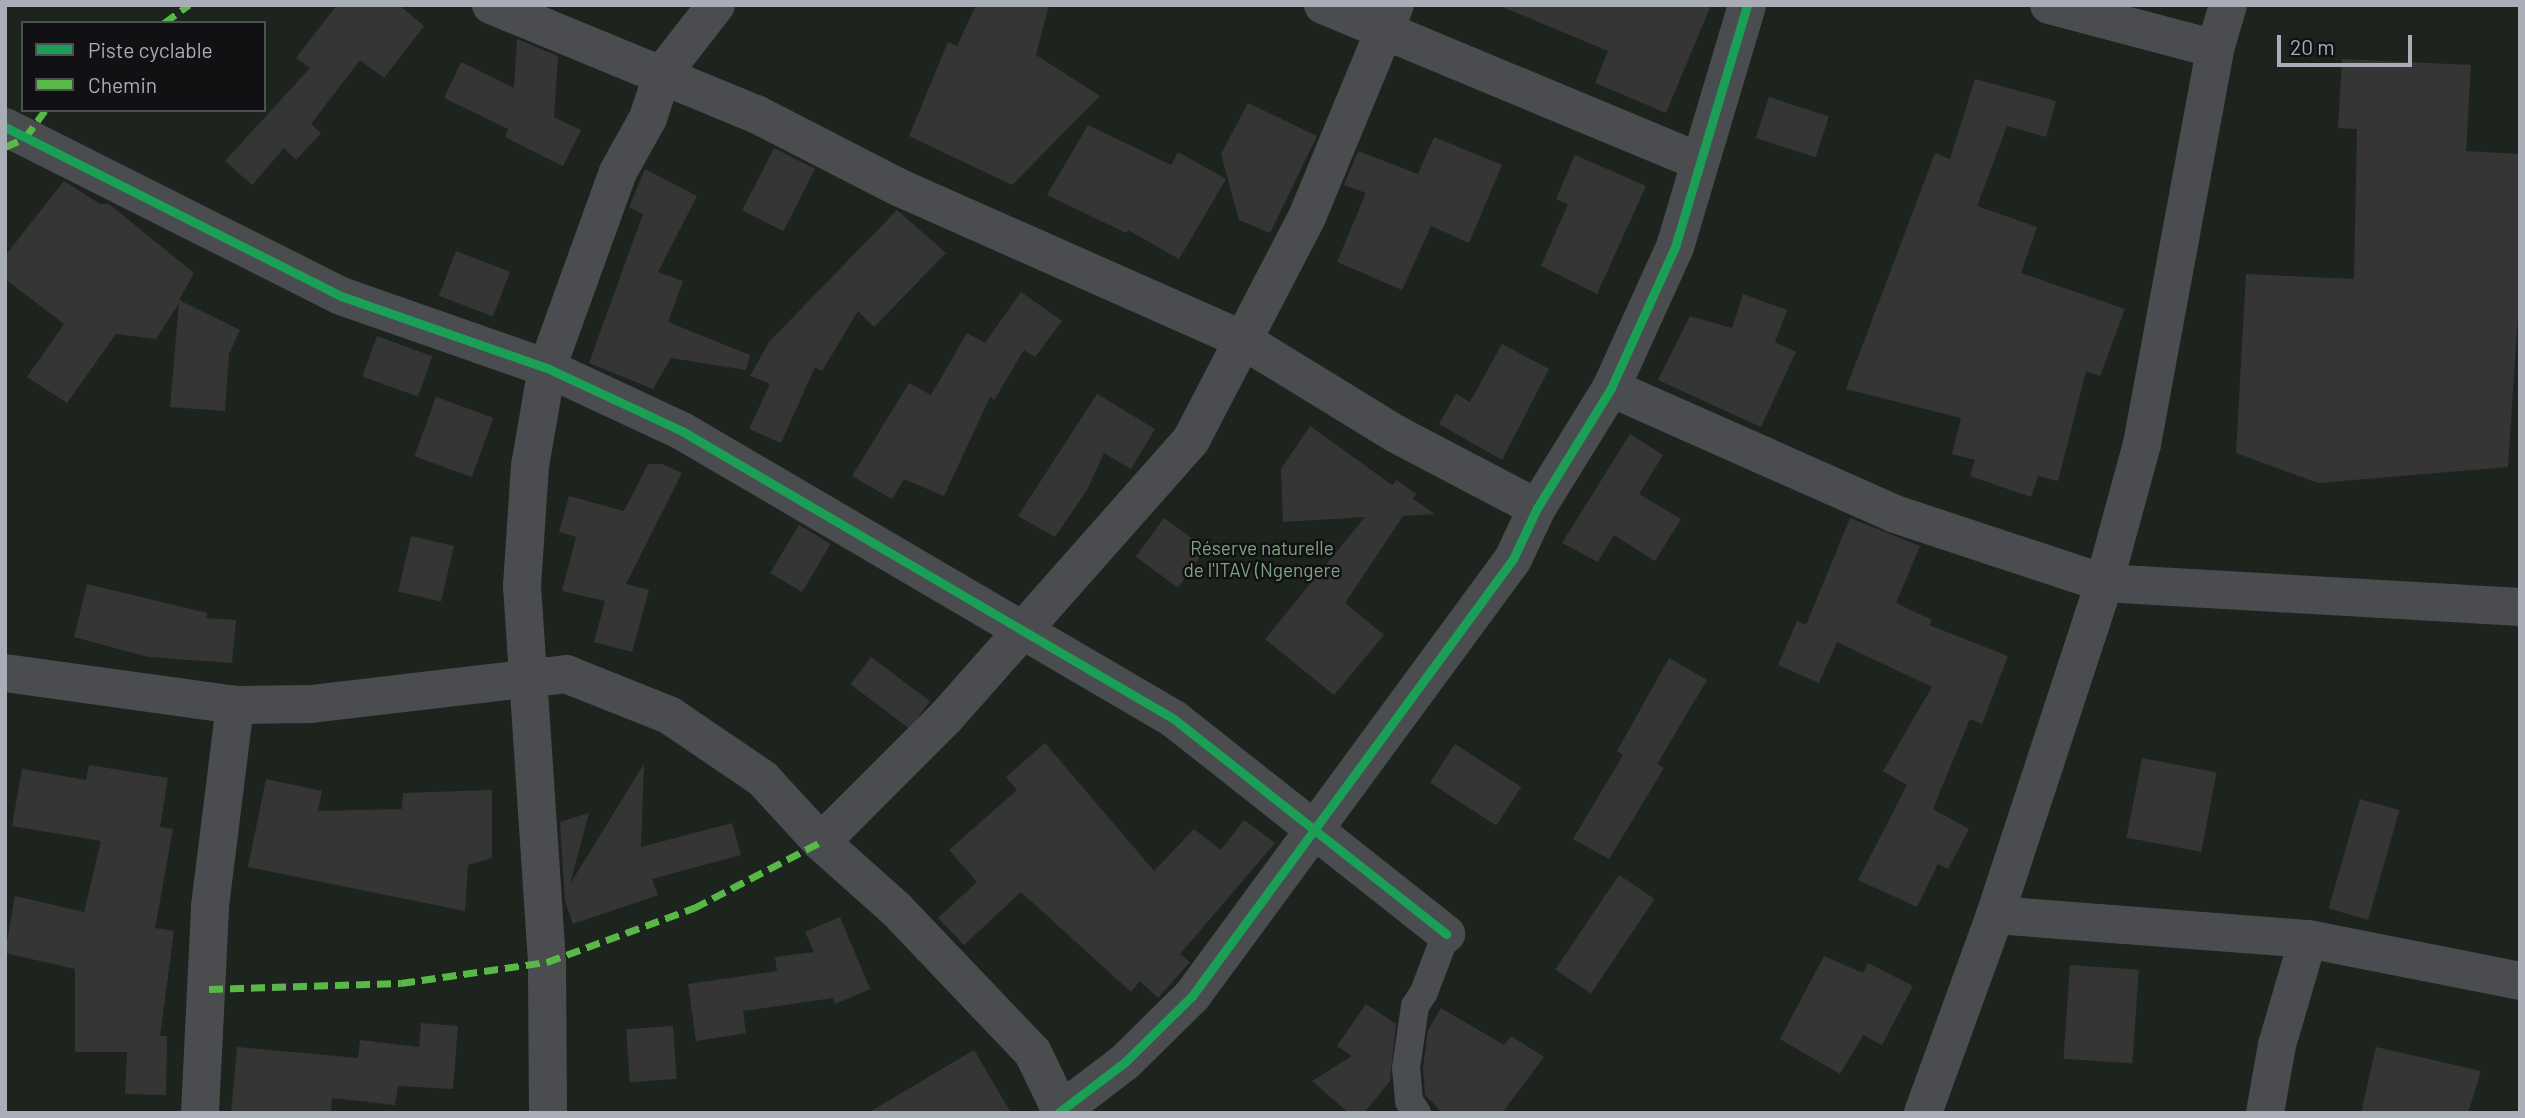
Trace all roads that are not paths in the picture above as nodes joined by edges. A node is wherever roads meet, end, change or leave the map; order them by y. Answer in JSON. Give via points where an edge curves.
{"nodes":[{"id":1,"x":491,"y":5,"type":"edge"},
{"id":2,"x":716,"y":5,"type":"edge"},
{"id":3,"x":1323,"y":5,"type":"edge"},
{"id":4,"x":1747,"y":5,"type":"edge"},
{"id":5,"x":2049,"y":5,"type":"edge"},
{"id":6,"x":2228,"y":5,"type":"edge"},
{"id":7,"x":1390,"y":19,"type":"edge"},
{"id":8,"x":2215,"y":49,"type":"junction"},
{"id":9,"x":663,"y":73,"type":"junction"},
{"id":10,"x":5,"y":127,"type":"edge"},
{"id":11,"x":1698,"y":161,"type":"junction"},
{"id":12,"x":1241,"y":339,"type":"junction"},
{"id":13,"x":547,"y":368,"type":"junction"},
{"id":14,"x":1611,"y":388,"type":"junction"},
{"id":15,"x":1537,"y":508,"type":"junction"},
{"id":16,"x":2104,"y":583,"type":"junction"},
{"id":17,"x":2520,"y":607,"type":"edge"},
{"id":18,"x":1022,"y":629,"type":"junction"},
{"id":19,"x":5,"y":673,"type":"edge"},
{"id":20,"x":526,"y":681,"type":"junction"},
{"id":21,"x":235,"y":705,"type":"junction"},
{"id":22,"x":1317,"y":831,"type":"junction"},
{"id":23,"x":821,"y":842,"type":"junction"},
{"id":24,"x":1995,"y":915,"type":"junction"},
{"id":25,"x":1446,"y":934,"type":"joint"},
{"id":26,"x":2308,"y":939,"type":"junction"},
{"id":27,"x":2520,"y":981,"type":"edge"},
{"id":28,"x":1061,"y":1112,"type":"edge"},
{"id":29,"x":200,"y":1113,"type":"edge"},
{"id":30,"x":548,"y":1113,"type":"edge"},
{"id":31,"x":1417,"y":1113,"type":"edge"},
{"id":32,"x":1923,"y":1113,"type":"edge"},
{"id":33,"x":2265,"y":1113,"type":"edge"}],
"edges":[{"from":1,"to":9,"type":"street"},
{"from":2,"to":9,"type":"street"},
{"from":3,"to":7,"type":"street"},
{"from":4,"to":11,"type":"street"},
{"from":5,"to":8,"type":"street"},
{"from":6,"to":8,"type":"street"},
{"from":7,"to":11,"type":"street"},
{"from":7,"to":12,"type":"street","via":[[1307,217]]},
{"from":8,"to":16,"type":"street","via":[[2142,444]]},
{"from":9,"to":12,"type":"street","via":[[756,114],[898,187]]},
{"from":9,"to":13,"type":"street","via":[[648,118],[618,172]]},
{"from":10,"to":13,"type":"street","via":[[341,296]]},
{"from":11,"to":14,"type":"street","via":[[1675,247]]},
{"from":12,"to":15,"type":"street","via":[[1396,434]]},
{"from":12,"to":18,"type":"street","via":[[1191,440]]},
{"from":13,"to":18,"type":"street","via":[[682,431]]},
{"from":13,"to":20,"type":"street","via":[[530,466],[522,586]]},
{"from":14,"to":15,"type":"street"},
{"from":14,"to":16,"type":"street","via":[[1895,514]]},
{"from":15,"to":22,"type":"street","via":[[1513,559]]},
{"from":16,"to":17,"type":"street"},
{"from":16,"to":24,"type":"street"},
{"from":18,"to":22,"type":"street","via":[[1174,719]]},
{"from":18,"to":23,"type":"street","via":[[946,717]]},
{"from":19,"to":21,"type":"street"},
{"from":20,"to":21,"type":"street","via":[[311,704]]},
{"from":20,"to":23,"type":"street","via":[[566,674],[669,715],[763,779]]},
{"from":20,"to":30,"type":"street","via":[[547,962]]},
{"from":21,"to":29,"type":"street","via":[[210,906]]},
{"from":22,"to":25,"type":"street"},
{"from":22,"to":28,"type":"street","via":[[1192,996],[1125,1062]]},
{"from":23,"to":28,"type":"street","via":[[897,910],[1033,1053]]},
{"from":24,"to":26,"type":"street"},
{"from":24,"to":32,"type":"street"},
{"from":25,"to":31,"type":"lane","via":[[1415,1006],[1406,1068],[1409,1101]]},
{"from":26,"to":27,"type":"street"},
{"from":26,"to":33,"type":"street","via":[[2277,1045]]}]}
